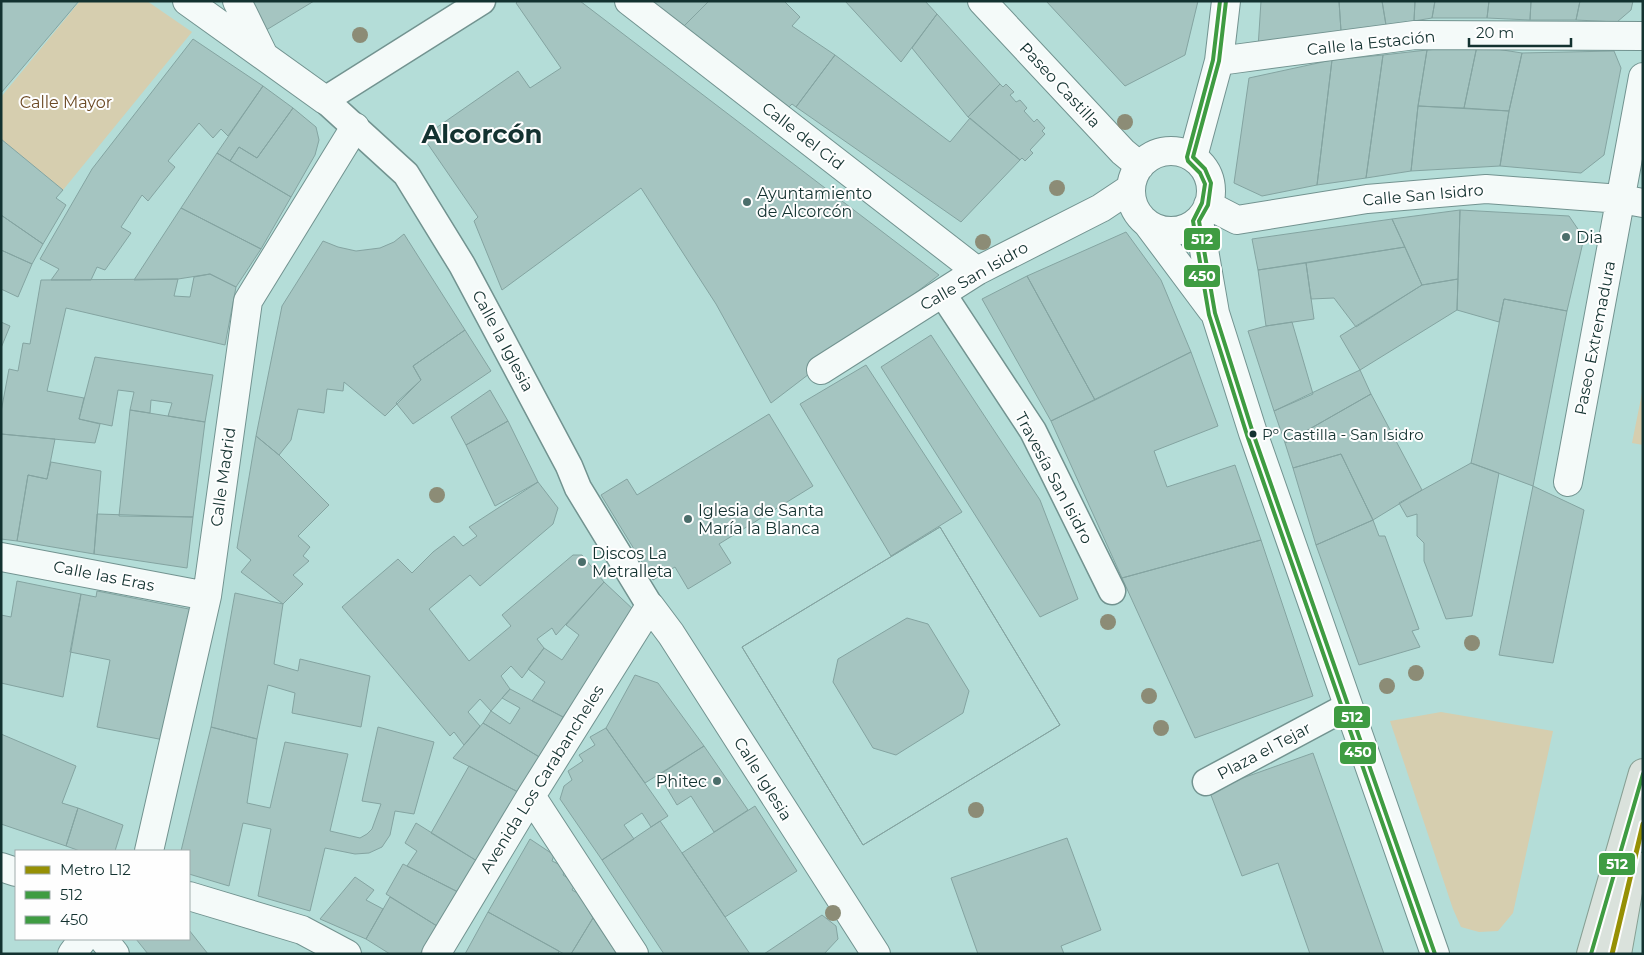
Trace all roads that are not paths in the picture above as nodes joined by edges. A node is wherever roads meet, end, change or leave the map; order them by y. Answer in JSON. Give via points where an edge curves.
{"nodes":[{"id":1,"x":187,"y":1,"type":"edge"},
{"id":2,"x":237,"y":1,"type":"edge"},
{"id":3,"x":482,"y":1,"type":"edge"},
{"id":4,"x":628,"y":1,"type":"edge"},
{"id":5,"x":982,"y":1,"type":"edge"},
{"id":6,"x":1226,"y":1,"type":"edge"},
{"id":7,"x":1643,"y":36,"type":"edge"},
{"id":8,"x":265,"y":59,"type":"junction"},
{"id":9,"x":1220,"y":61,"type":"junction"},
{"id":10,"x":1643,"y":77,"type":"edge"},
{"id":11,"x":325,"y":100,"type":"junction"},
{"id":12,"x":355,"y":127,"type":"junction"},
{"id":13,"x":1193,"y":157,"type":"junction"},
{"id":14,"x":1136,"y":177,"type":"junction"},
{"id":15,"x":1632,"y":201,"type":"edge"},
{"id":16,"x":1204,"y":213,"type":"junction"},
{"id":17,"x":1147,"y":223,"type":"junction"},
{"id":18,"x":977,"y":271,"type":"junction"},
{"id":19,"x":942,"y":293,"type":"junction"},
{"id":20,"x":1215,"y":313,"type":"junction"},
{"id":21,"x":821,"y":370,"type":"dead end"},
{"id":22,"x":1568,"y":482,"type":"dead end"},
{"id":23,"x":1,"y":557,"type":"edge"},
{"id":24,"x":1112,"y":591,"type":"dead end"},
{"id":25,"x":207,"y":596,"type":"junction"},
{"id":26,"x":650,"y":606,"type":"junction"},
{"id":27,"x":1348,"y":706,"type":"junction"},
{"id":28,"x":1643,"y":774,"type":"edge"},
{"id":29,"x":1206,"y":782,"type":"dead end"},
{"id":30,"x":531,"y":796,"type":"junction"},
{"id":31,"x":1643,"y":808,"type":"edge"},
{"id":32,"x":148,"y":850,"type":"edge"},
{"id":33,"x":1,"y":867,"type":"edge"},
{"id":34,"x":15,"y":872,"type":"edge"},
{"id":35,"x":190,"y":896,"type":"edge"},
{"id":36,"x":83,"y":940,"type":"edge"},
{"id":37,"x":104,"y":940,"type":"edge"},
{"id":38,"x":72,"y":954,"type":"edge"},
{"id":39,"x":115,"y":954,"type":"edge"},
{"id":40,"x":347,"y":954,"type":"edge"},
{"id":41,"x":436,"y":954,"type":"edge"},
{"id":42,"x":634,"y":954,"type":"edge"},
{"id":43,"x":876,"y":954,"type":"edge"},
{"id":44,"x":1435,"y":954,"type":"edge"},
{"id":45,"x":1591,"y":954,"type":"edge"},
{"id":46,"x":1617,"y":954,"type":"edge"}],
"edges":[{"from":1,"to":8,"type":"street"},
{"from":2,"to":8,"type":"street"},
{"from":3,"to":11,"type":"street"},
{"from":4,"to":18,"type":"street","name":"Calle del Cid"},
{"from":5,"to":14,"type":"street","name":"Paseo Castilla","via":[[1123,152]]},
{"from":6,"to":9,"type":"street"},
{"from":7,"to":9,"type":"street","name":"Calle la Estación","via":[[1415,35]]},
{"from":8,"to":11,"type":"street"},
{"from":9,"to":13,"type":"street"},
{"from":10,"to":15,"type":"street","name":"Paseo Extremadura"},
{"from":11,"to":12,"type":"street","name":"Calle la Iglesia"},
{"from":12,"to":25,"type":"street","name":"Calle Madrid","via":[[248,301]]},
{"from":12,"to":26,"type":"street","name":"Calle la Iglesia","via":[[406,174],[416,190],[487,310],[578,488]]},
{"from":13,"to":14,"type":"street","via":[[1167,151],[1154,155]]},
{"from":13,"to":16,"type":"street","via":[[1205,169],[1211,182]]},
{"from":14,"to":17,"type":"street","via":[[1132,201]]},
{"from":14,"to":18,"type":"street","name":"Calle San Isidro","via":[[1101,208]]},
{"from":15,"to":16,"type":"street","name":"Calle San Isidro","via":[[1486,189],[1367,199],[1237,220]]},
{"from":15,"to":22,"type":"street","name":"Paseo Extremadura"},
{"from":16,"to":17,"type":"street","via":[[1189,228],[1175,231],[1160,230]]},
{"from":16,"to":20,"type":"street"},
{"from":17,"to":20,"type":"street"},
{"from":18,"to":19,"type":"street","name":"Calle San Isidro"},
{"from":19,"to":21,"type":"street","name":"Calle San Isidro"},
{"from":19,"to":24,"type":"street","name":"Travesía San Isidro","via":[[1033,431]]},
{"from":20,"to":27,"type":"street"},
{"from":23,"to":25,"type":"street","name":"Calle las Eras"},
{"from":25,"to":32,"type":"street","name":"Calle Madrid"},
{"from":26,"to":30,"type":"street","name":"Avenida Los Carabancheles"},
{"from":26,"to":43,"type":"street","name":"Calle Iglesia"},
{"from":27,"to":29,"type":"street","name":"Plaza el Tejar"},
{"from":27,"to":44,"type":"street"},
{"from":28,"to":45,"type":"main road"},
{"from":30,"to":41,"type":"street","name":"Avenida Los Carabancheles"},
{"from":30,"to":42,"type":"street"},
{"from":31,"to":46,"type":"main road"},
{"from":33,"to":34,"type":"street"},
{"from":35,"to":40,"type":"street","via":[[302,930]]},
{"from":36,"to":38,"type":"street"},
{"from":37,"to":39,"type":"street"}]}
